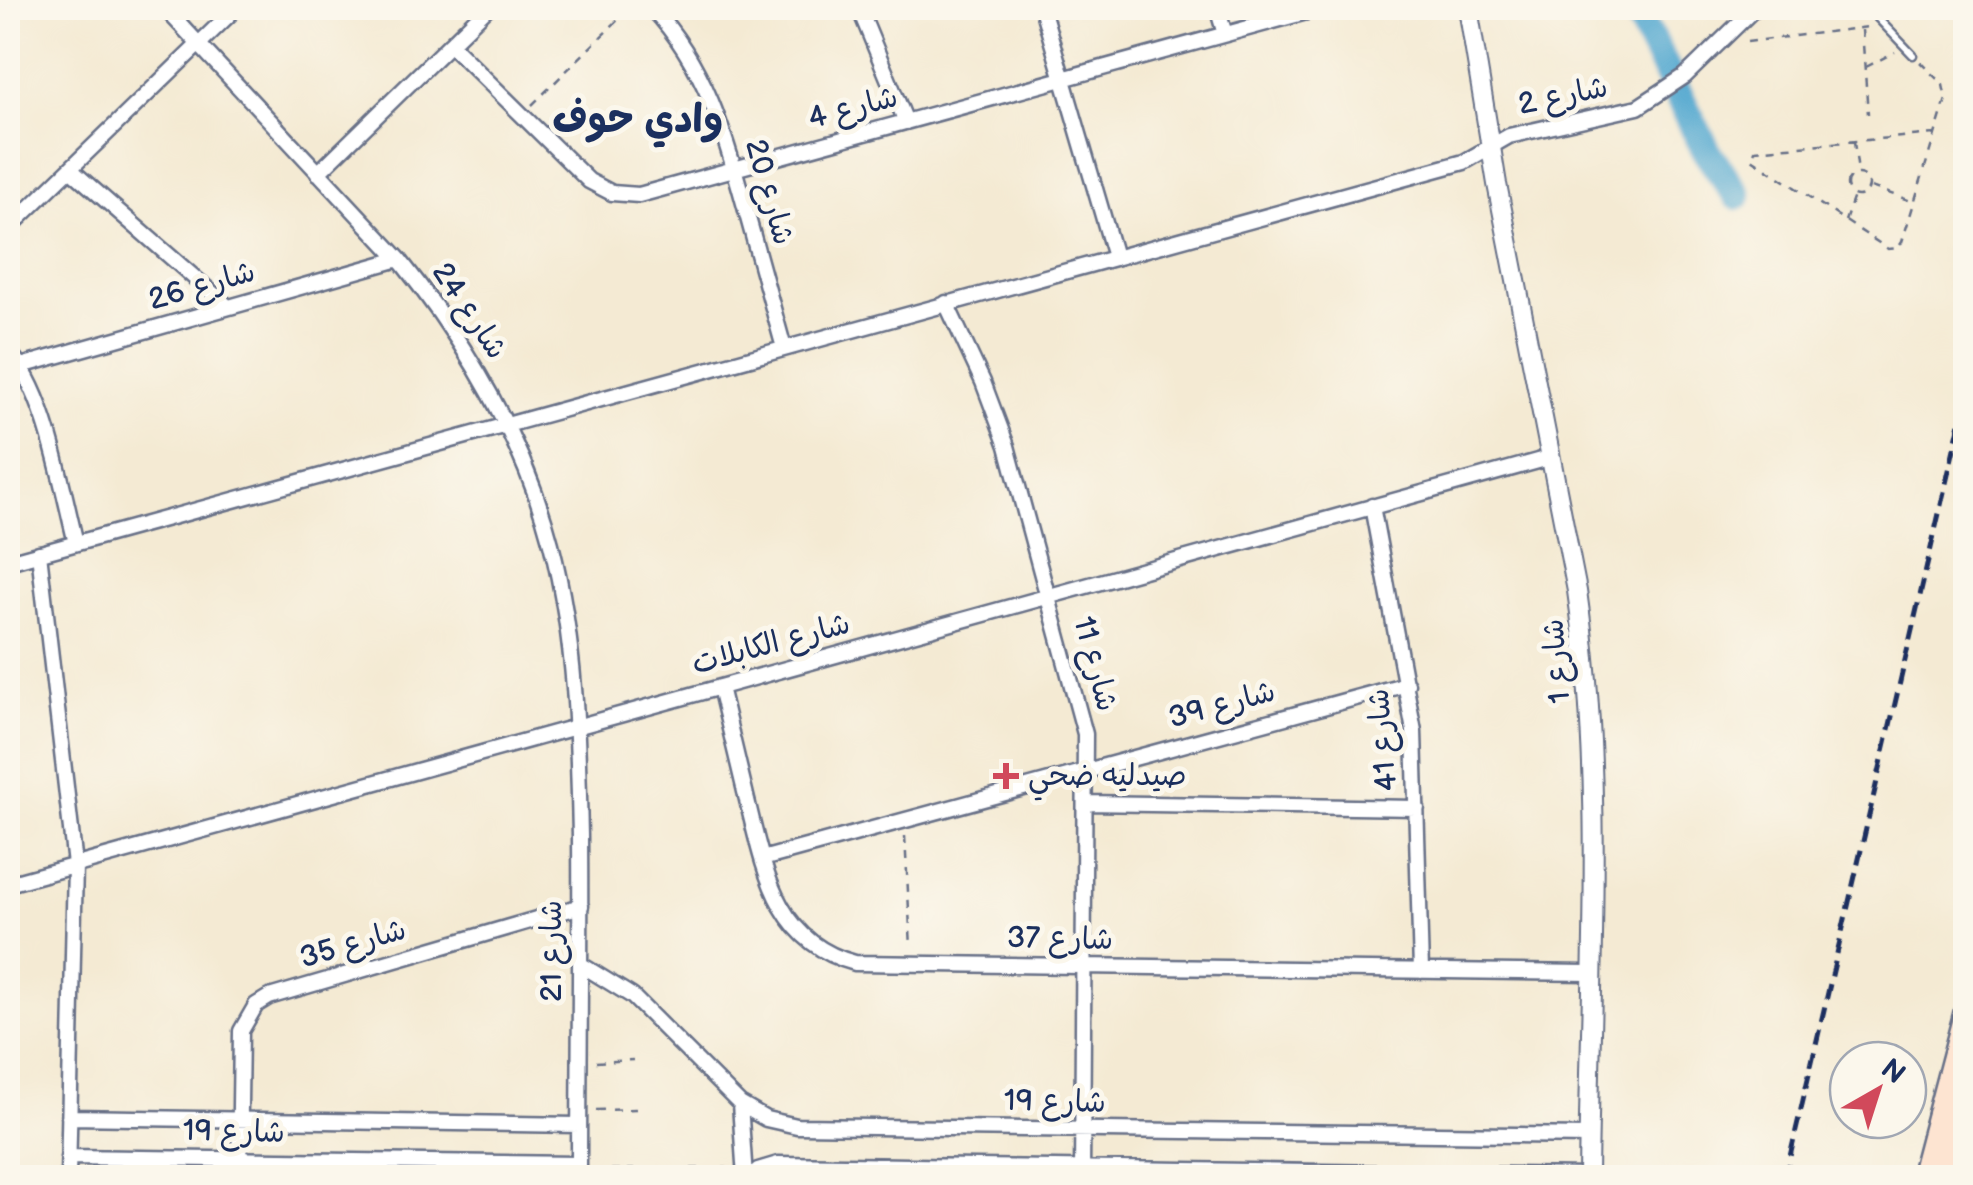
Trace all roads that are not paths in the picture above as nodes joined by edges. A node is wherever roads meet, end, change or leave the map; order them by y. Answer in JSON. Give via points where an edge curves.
{"nodes":[{"id":1,"x":164,"y":8,"type":"edge"},
{"id":2,"x":236,"y":8,"type":"edge"},
{"id":3,"x":487,"y":8,"type":"edge"},
{"id":4,"x":652,"y":8,"type":"edge"},
{"id":5,"x":859,"y":8,"type":"edge"},
{"id":6,"x":1042,"y":8,"type":"edge"},
{"id":7,"x":1217,"y":8,"type":"edge"},
{"id":8,"x":1321,"y":8,"type":"edge"},
{"id":9,"x":1468,"y":8,"type":"edge"},
{"id":10,"x":1755,"y":8,"type":"edge"},
{"id":11,"x":1868,"y":8,"type":"edge"},
{"id":12,"x":1225,"y":34,"type":"junction"},
{"id":13,"x":198,"y":44,"type":"junction"},
{"id":14,"x":450,"y":44,"type":"junction"},
{"id":15,"x":1913,"y":55,"type":"road end"},
{"id":16,"x":1064,"y":78,"type":"junction"},
{"id":17,"x":906,"y":122,"type":"junction"},
{"id":18,"x":1490,"y":148,"type":"junction"},
{"id":19,"x":70,"y":169,"type":"junction"},
{"id":20,"x":734,"y":169,"type":"junction"},
{"id":21,"x":318,"y":172,"type":"junction"},
{"id":22,"x":8,"y":230,"type":"edge"},
{"id":23,"x":1115,"y":257,"type":"junction"},
{"id":24,"x":399,"y":259,"type":"junction"},
{"id":25,"x":946,"y":304,"type":"junction"},
{"id":26,"x":228,"y":307,"type":"junction"},
{"id":27,"x":784,"y":348,"type":"junction"},
{"id":28,"x":8,"y":351,"type":"edge"},
{"id":29,"x":20,"y":366,"type":"junction"},
{"id":30,"x":506,"y":424,"type":"junction"},
{"id":31,"x":1549,"y":458,"type":"junction"},
{"id":32,"x":1372,"y":506,"type":"junction"},
{"id":33,"x":76,"y":543,"type":"junction"},
{"id":34,"x":39,"y":553,"type":"junction"},
{"id":35,"x":8,"y":562,"type":"edge"},
{"id":36,"x":1048,"y":596,"type":"junction"},
{"id":37,"x":1407,"y":684,"type":"junction"},
{"id":38,"x":720,"y":687,"type":"junction"},
{"id":39,"x":578,"y":725,"type":"junction"},
{"id":40,"x":1085,"y":771,"type":"junction"},
{"id":41,"x":1084,"y":803,"type":"junction"},
{"id":42,"x":1417,"y":808,"type":"junction"},
{"id":43,"x":762,"y":859,"type":"junction"},
{"id":44,"x":75,"y":866,"type":"junction"},
{"id":45,"x":8,"y":884,"type":"edge"},
{"id":46,"x":580,"y":906,"type":"junction"},
{"id":47,"x":580,"y":964,"type":"junction"},
{"id":48,"x":1082,"y":966,"type":"junction"},
{"id":49,"x":1421,"y":971,"type":"junction"},
{"id":50,"x":1590,"y":974,"type":"junction"},
{"id":51,"x":1966,"y":1007,"type":"edge"},
{"id":52,"x":1966,"y":1063,"type":"edge"},
{"id":53,"x":740,"y":1104,"type":"junction"},
{"id":54,"x":69,"y":1117,"type":"junction"},
{"id":55,"x":579,"y":1117,"type":"junction"},
{"id":56,"x":239,"y":1120,"type":"junction"},
{"id":57,"x":1082,"y":1130,"type":"junction"},
{"id":58,"x":1589,"y":1136,"type":"junction"},
{"id":59,"x":68,"y":1158,"type":"junction"},
{"id":60,"x":239,"y":1160,"type":"junction"},
{"id":61,"x":579,"y":1171,"type":"edge"},
{"id":62,"x":1082,"y":1173,"type":"edge"},
{"id":63,"x":746,"y":1174,"type":"edge"},
{"id":64,"x":1588,"y":1177,"type":"edge"},
{"id":65,"x":68,"y":1178,"type":"edge"},
{"id":66,"x":238,"y":1178,"type":"edge"},
{"id":67,"x":1921,"y":1178,"type":"edge"},
{"id":68,"x":1938,"y":1178,"type":"edge"}],
"edges":[{"from":1,"to":13,"type":"street","name":"شارع 24"},
{"from":2,"to":13,"type":"street"},
{"from":3,"to":14,"type":"street"},
{"from":4,"to":20,"type":"street","name":"شارع 20","via":[[712,98]]},
{"from":5,"to":17,"type":"street"},
{"from":6,"to":16,"type":"street"},
{"from":7,"to":12,"type":"street"},
{"from":8,"to":12,"type":"street","name":"شارع 4"},
{"from":9,"to":18,"type":"street","name":"شارع 2"},
{"from":10,"to":18,"type":"street","name":"شارع 2","via":[[1685,76],[1638,107],[1509,136]]},
{"from":11,"to":15,"type":"lane"},
{"from":12,"to":16,"type":"street","name":"شارع 4"},
{"from":13,"to":19,"type":"street"},
{"from":13,"to":21,"type":"street","name":"شارع 24"},
{"from":14,"to":20,"type":"street","name":"شارع 4","via":[[589,181],[612,193],[639,194]]},
{"from":14,"to":21,"type":"street"},
{"from":16,"to":17,"type":"street","name":"شارع 4"},
{"from":16,"to":23,"type":"street"},
{"from":17,"to":20,"type":"street","name":"شارع 4"},
{"from":18,"to":23,"type":"street","via":[[1464,162]]},
{"from":18,"to":31,"type":"street","name":"شارع 1"},
{"from":19,"to":22,"type":"street"},
{"from":19,"to":26,"type":"street"},
{"from":20,"to":27,"type":"street","name":"شارع 20"},
{"from":21,"to":24,"type":"street","name":"شارع 24"},
{"from":23,"to":25,"type":"street"},
{"from":24,"to":26,"type":"street","name":"شارع 26"},
{"from":24,"to":30,"type":"street","name":"شارع 24","via":[[458,338]]},
{"from":25,"to":27,"type":"street"},
{"from":25,"to":36,"type":"street","name":"شارع 11","via":[[1007,446]]},
{"from":26,"to":29,"type":"street","name":"شارع 26"},
{"from":27,"to":30,"type":"street"},
{"from":28,"to":29,"type":"street"},
{"from":29,"to":33,"type":"street","via":[[34,389]]},
{"from":30,"to":33,"type":"street"},
{"from":30,"to":39,"type":"street","name":"شارع 24","via":[[561,586]]},
{"from":31,"to":32,"type":"street","name":"شارع الكابلات"},
{"from":31,"to":50,"type":"street","name":"شارع 1","via":[[1577,591],[1589,701]]},
{"from":32,"to":36,"type":"street","name":"شارع الكابلات"},
{"from":32,"to":37,"type":"street","name":"شارع 41"},
{"from":33,"to":34,"type":"street"},
{"from":34,"to":35,"type":"street"},
{"from":34,"to":44,"type":"street"},
{"from":36,"to":38,"type":"street","name":"شارع الكابلات"},
{"from":36,"to":40,"type":"street","name":"شارع 11","via":[[1085,734]]},
{"from":37,"to":40,"type":"street","name":"شارع 39"},
{"from":37,"to":42,"type":"street","name":"شارع 41"},
{"from":38,"to":39,"type":"street","name":"شارع الكابلات"},
{"from":38,"to":43,"type":"street","name":"شارع 37"},
{"from":39,"to":44,"type":"street","name":"شارع الكابلات"},
{"from":39,"to":46,"type":"street","name":"شارع 21"},
{"from":40,"to":41,"type":"street","name":"شارع 11"},
{"from":40,"to":43,"type":"street","name":"شارع 39"},
{"from":41,"to":42,"type":"street"},
{"from":41,"to":48,"type":"street","name":"شارع 11"},
{"from":42,"to":49,"type":"street","name":"شارع 41"},
{"from":43,"to":48,"type":"street","name":"شارع 37","via":[[790,922],[820,950],[855,963]]},
{"from":44,"to":45,"type":"street","name":"شارع الكابلات"},
{"from":44,"to":54,"type":"street"},
{"from":46,"to":47,"type":"street","name":"شارع 21"},
{"from":46,"to":56,"type":"street","name":"شارع 35","via":[[256,1005],[240,1031]]},
{"from":47,"to":53,"type":"street","name":"شارع 19","via":[[632,996]]},
{"from":47,"to":55,"type":"street","name":"شارع 21"},
{"from":48,"to":49,"type":"street","name":"شارع 37"},
{"from":48,"to":57,"type":"street","name":"شارع 11"},
{"from":49,"to":50,"type":"street","name":"شارع 37"},
{"from":50,"to":58,"type":"street","name":"شارع 1"},
{"from":51,"to":67,"type":"main road"},
{"from":52,"to":68,"type":"main road"},
{"from":53,"to":57,"type":"street","name":"شارع 19","via":[[798,1126]]},
{"from":53,"to":63,"type":"street"},
{"from":54,"to":56,"type":"street","name":"شارع 19"},
{"from":54,"to":59,"type":"street"},
{"from":55,"to":56,"type":"street","name":"شارع 19"},
{"from":55,"to":61,"type":"street","name":"شارع 21"},
{"from":56,"to":60,"type":"street","name":"شارع 35"},
{"from":57,"to":58,"type":"street","name":"شارع 19"},
{"from":57,"to":62,"type":"street","name":"شارع 11"},
{"from":58,"to":64,"type":"street","name":"شارع 1"},
{"from":59,"to":60,"type":"street","name":"شارع 19"},
{"from":59,"to":65,"type":"street"},
{"from":60,"to":61,"type":"street","name":"شارع 19"},
{"from":60,"to":66,"type":"street","name":"شارع 35"},
{"from":62,"to":63,"type":"street","via":[[778,1164]]},
{"from":62,"to":64,"type":"street"}]}
